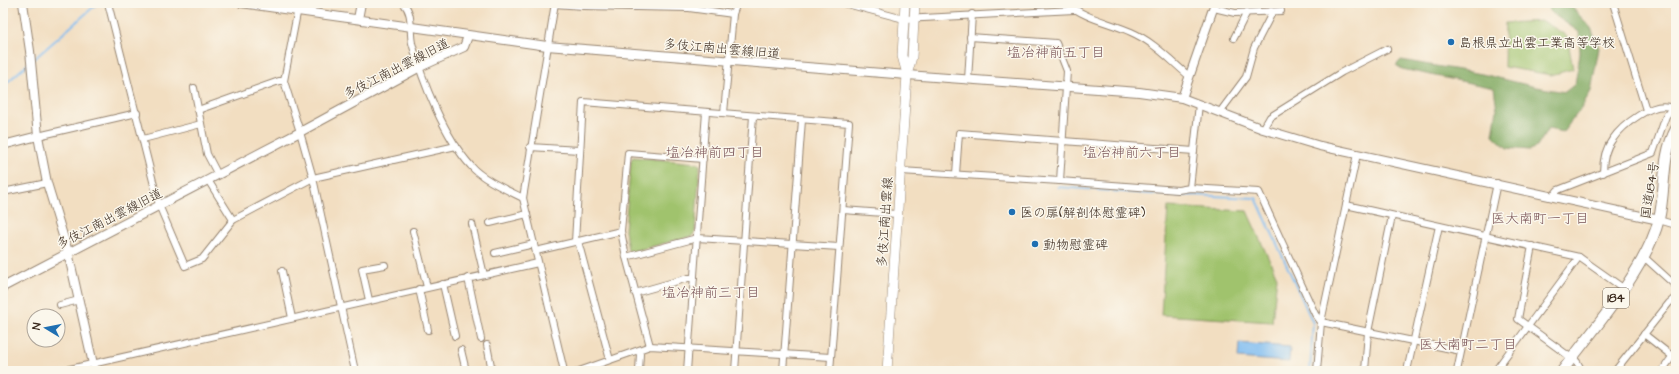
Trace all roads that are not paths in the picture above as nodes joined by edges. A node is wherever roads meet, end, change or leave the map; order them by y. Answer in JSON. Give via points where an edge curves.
{"nodes":[{"id":1,"x":23,"y":3,"type":"edge"},
{"id":2,"x":108,"y":3,"type":"edge"},
{"id":3,"x":241,"y":3,"type":"edge"},
{"id":4,"x":361,"y":3,"type":"edge"},
{"id":5,"x":403,"y":3,"type":"edge"},
{"id":6,"x":555,"y":3,"type":"edge"},
{"id":7,"x":738,"y":3,"type":"edge"},
{"id":8,"x":843,"y":3,"type":"edge"},
{"id":9,"x":905,"y":3,"type":"edge"},
{"id":10,"x":915,"y":3,"type":"edge"},
{"id":11,"x":1067,"y":3,"type":"edge"},
{"id":12,"x":1613,"y":3,"type":"edge"},
{"id":13,"x":1215,"y":6,"type":"edge"},
{"id":14,"x":298,"y":7,"type":"edge"},
{"id":15,"x":1074,"y":10,"type":"junction"},
{"id":16,"x":1281,"y":11,"type":"dead end"},
{"id":17,"x":1247,"y":12,"type":"junction"},
{"id":18,"x":1271,"y":12,"type":"junction"},
{"id":19,"x":733,"y":14,"type":"junction"},
{"id":20,"x":972,"y":14,"type":"junction"},
{"id":21,"x":358,"y":19,"type":"junction"},
{"id":22,"x":904,"y":19,"type":"junction"},
{"id":23,"x":914,"y":19,"type":"junction"},
{"id":24,"x":411,"y":27,"type":"junction"},
{"id":25,"x":468,"y":36,"type":"junction"},
{"id":26,"x":970,"y":37,"type":"junction"},
{"id":27,"x":1234,"y":38,"type":"dead end"},
{"id":28,"x":547,"y":46,"type":"junction"},
{"id":29,"x":1387,"y":49,"type":"dead end"},
{"id":30,"x":728,"y":60,"type":"junction"},
{"id":31,"x":420,"y":67,"type":"junction"},
{"id":32,"x":907,"y":75,"type":"junction"},
{"id":33,"x":1190,"y":76,"type":"junction"},
{"id":34,"x":968,"y":80,"type":"junction"},
{"id":35,"x":284,"y":81,"type":"junction"},
{"id":36,"x":1066,"y":87,"type":"junction"},
{"id":37,"x":194,"y":88,"type":"dead end"},
{"id":38,"x":1182,"y":98,"type":"junction"},
{"id":39,"x":1676,"y":102,"type":"edge"},
{"id":40,"x":1199,"y":104,"type":"junction"},
{"id":41,"x":1671,"y":108,"type":"junction"},
{"id":42,"x":198,"y":110,"type":"junction"},
{"id":43,"x":1646,"y":110,"type":"junction"},
{"id":44,"x":706,"y":112,"type":"junction"},
{"id":45,"x":1220,"y":112,"type":"junction"},
{"id":46,"x":137,"y":113,"type":"junction"},
{"id":47,"x":724,"y":113,"type":"junction"},
{"id":48,"x":753,"y":116,"type":"junction"},
{"id":49,"x":802,"y":120,"type":"junction"},
{"id":50,"x":201,"y":124,"type":"junction"},
{"id":51,"x":1263,"y":129,"type":"junction"},
{"id":52,"x":1676,"y":130,"type":"edge"},
{"id":53,"x":300,"y":132,"type":"junction"},
{"id":54,"x":38,"y":136,"type":"junction"},
{"id":55,"x":143,"y":139,"type":"junction"},
{"id":56,"x":1063,"y":140,"type":"junction"},
{"id":57,"x":3,"y":145,"type":"edge"},
{"id":58,"x":456,"y":146,"type":"junction"},
{"id":59,"x":530,"y":147,"type":"junction"},
{"id":60,"x":579,"y":150,"type":"junction"},
{"id":61,"x":1194,"y":151,"type":"junction"},
{"id":62,"x":1357,"y":154,"type":"junction"},
{"id":63,"x":703,"y":159,"type":"junction"},
{"id":64,"x":901,"y":171,"type":"junction"},
{"id":65,"x":1603,"y":173,"type":"junction"},
{"id":66,"x":218,"y":174,"type":"junction"},
{"id":67,"x":956,"y":174,"type":"junction"},
{"id":68,"x":313,"y":178,"type":"junction"},
{"id":69,"x":208,"y":180,"type":"junction"},
{"id":70,"x":1060,"y":181,"type":"junction"},
{"id":71,"x":47,"y":183,"type":"junction"},
{"id":72,"x":1497,"y":183,"type":"junction"},
{"id":73,"x":1190,"y":188,"type":"junction"},
{"id":74,"x":3,"y":192,"type":"edge"},
{"id":75,"x":1553,"y":196,"type":"junction"},
{"id":76,"x":522,"y":198,"type":"junction"},
{"id":77,"x":159,"y":205,"type":"junction"},
{"id":78,"x":1346,"y":206,"type":"junction"},
{"id":79,"x":843,"y":210,"type":"junction"},
{"id":80,"x":526,"y":214,"type":"junction"},
{"id":81,"x":897,"y":214,"type":"junction"},
{"id":82,"x":1392,"y":216,"type":"junction"},
{"id":83,"x":233,"y":220,"type":"junction"},
{"id":84,"x":1659,"y":220,"type":"junction"},
{"id":85,"x":490,"y":223,"type":"dead end"},
{"id":86,"x":472,"y":224,"type":"dead end"},
{"id":87,"x":1676,"y":225,"type":"edge"},
{"id":88,"x":1439,"y":226,"type":"junction"},
{"id":89,"x":413,"y":231,"type":"dead end"},
{"id":90,"x":621,"y":231,"type":"junction"},
{"id":91,"x":1486,"y":235,"type":"junction"},
{"id":92,"x":698,"y":238,"type":"junction"},
{"id":93,"x":745,"y":241,"type":"junction"},
{"id":94,"x":576,"y":242,"type":"junction"},
{"id":95,"x":534,"y":244,"type":"junction"},
{"id":96,"x":793,"y":244,"type":"junction"},
{"id":97,"x":1532,"y":246,"type":"junction"},
{"id":98,"x":839,"y":247,"type":"junction"},
{"id":99,"x":536,"y":251,"type":"junction"},
{"id":100,"x":68,"y":252,"type":"junction"},
{"id":101,"x":495,"y":253,"type":"dead end"},
{"id":102,"x":626,"y":257,"type":"junction"},
{"id":103,"x":1579,"y":257,"type":"junction"},
{"id":104,"x":1644,"y":257,"type":"junction"},
{"id":105,"x":538,"y":263,"type":"junction"},
{"id":106,"x":385,"y":264,"type":"dead end"},
{"id":107,"x":282,"y":271,"type":"dead end"},
{"id":108,"x":484,"y":275,"type":"junction"},
{"id":109,"x":468,"y":278,"type":"junction"},
{"id":110,"x":694,"y":278,"type":"junction"},
{"id":111,"x":443,"y":284,"type":"junction"},
{"id":112,"x":1676,"y":286,"type":"edge"},
{"id":113,"x":3,"y":287,"type":"edge"},
{"id":114,"x":427,"y":287,"type":"junction"},
{"id":115,"x":1623,"y":288,"type":"junction"},
{"id":116,"x":419,"y":289,"type":"junction"},
{"id":117,"x":635,"y":293,"type":"junction"},
{"id":118,"x":1676,"y":297,"type":"edge"},
{"id":119,"x":79,"y":300,"type":"junction"},
{"id":120,"x":369,"y":300,"type":"junction"},
{"id":121,"x":60,"y":305,"type":"dead end"},
{"id":122,"x":341,"y":306,"type":"junction"},
{"id":123,"x":292,"y":318,"type":"junction"},
{"id":124,"x":1321,"y":322,"type":"junction"},
{"id":125,"x":1528,"y":326,"type":"junction"},
{"id":126,"x":428,"y":330,"type":"dead end"},
{"id":127,"x":1368,"y":332,"type":"junction"},
{"id":128,"x":1644,"y":334,"type":"junction"},
{"id":129,"x":455,"y":336,"type":"dead end"},
{"id":130,"x":481,"y":339,"type":"dead end"},
{"id":131,"x":1414,"y":341,"type":"junction"},
{"id":132,"x":486,"y":345,"type":"dead end"},
{"id":133,"x":650,"y":346,"type":"junction"},
{"id":134,"x":689,"y":348,"type":"junction"},
{"id":135,"x":461,"y":350,"type":"dead end"},
{"id":136,"x":638,"y":351,"type":"junction"},
{"id":137,"x":737,"y":351,"type":"junction"},
{"id":138,"x":1461,"y":351,"type":"junction"},
{"id":139,"x":785,"y":354,"type":"junction"},
{"id":140,"x":1674,"y":354,"type":"edge"},
{"id":141,"x":831,"y":357,"type":"junction"},
{"id":142,"x":1572,"y":358,"type":"junction"},
{"id":143,"x":610,"y":360,"type":"junction"},
{"id":144,"x":94,"y":367,"type":"edge"},
{"id":145,"x":61,"y":371,"type":"edge"},
{"id":146,"x":354,"y":371,"type":"edge"},
{"id":147,"x":466,"y":371,"type":"edge"},
{"id":148,"x":492,"y":371,"type":"edge"},
{"id":149,"x":564,"y":371,"type":"edge"},
{"id":150,"x":579,"y":371,"type":"edge"},
{"id":151,"x":639,"y":371,"type":"edge"},
{"id":152,"x":688,"y":371,"type":"edge"},
{"id":153,"x":735,"y":371,"type":"edge"},
{"id":154,"x":784,"y":371,"type":"edge"},
{"id":155,"x":830,"y":371,"type":"edge"},
{"id":156,"x":887,"y":371,"type":"edge"},
{"id":157,"x":1317,"y":371,"type":"edge"},
{"id":158,"x":1365,"y":371,"type":"edge"},
{"id":159,"x":1407,"y":371,"type":"edge"},
{"id":160,"x":1457,"y":371,"type":"edge"},
{"id":161,"x":1495,"y":371,"type":"edge"},
{"id":162,"x":1562,"y":371,"type":"edge"},
{"id":163,"x":1582,"y":371,"type":"edge"},
{"id":164,"x":1615,"y":371,"type":"edge"},
{"id":165,"x":1662,"y":371,"type":"edge"}],
"edges":[{"from":1,"to":54,"type":"street"},
{"from":2,"to":46,"type":"street"},
{"from":3,"to":14,"type":"street"},
{"from":4,"to":21,"type":"street"},
{"from":5,"to":24,"type":"street","via":[[409,9]]},
{"from":6,"to":19,"type":"street","via":[[689,8]]},
{"from":6,"to":28,"type":"street"},
{"from":7,"to":19,"type":"street"},
{"from":8,"to":22,"type":"street"},
{"from":9,"to":22,"type":"main road","name":"多伎江南出雲線"},
{"from":10,"to":23,"type":"main road","name":"多伎江南出雲線"},
{"from":11,"to":15,"type":"street"},
{"from":12,"to":43,"type":"street"},
{"from":13,"to":17,"type":"street","via":[[1235,13]]},
{"from":13,"to":33,"type":"street"},
{"from":14,"to":21,"type":"street"},
{"from":14,"to":35,"type":"street"},
{"from":15,"to":20,"type":"street"},
{"from":15,"to":33,"type":"street","via":[[1131,32],[1153,44]]},
{"from":16,"to":18,"type":"street"},
{"from":17,"to":18,"type":"street"},
{"from":17,"to":27,"type":"street"},
{"from":18,"to":45,"type":"street","via":[[1254,48],[1246,77]]},
{"from":19,"to":30,"type":"street"},
{"from":20,"to":23,"type":"street"},
{"from":20,"to":26,"type":"street"},
{"from":21,"to":24,"type":"street"},
{"from":22,"to":23,"type":"street"},
{"from":22,"to":32,"type":"main road","name":"多伎江南出雲線","via":[[902,56]]},
{"from":23,"to":32,"type":"main road","name":"多伎江南出雲線","via":[[912,57]]},
{"from":24,"to":25,"type":"street"},
{"from":24,"to":31,"type":"street","via":[[412,42]]},
{"from":25,"to":28,"type":"street","name":"多伎江南出雲線旧道"},
{"from":25,"to":31,"type":"street","name":"多伎江南出雲線旧道","via":[[464,46]]},
{"from":26,"to":34,"type":"street"},
{"from":26,"to":36,"type":"street","via":[[1056,43],[1067,71]]},
{"from":28,"to":30,"type":"street","name":"多伎江南出雲線旧道"},
{"from":28,"to":59,"type":"street"},
{"from":29,"to":51,"type":"street","via":[[1342,72],[1270,117]]},
{"from":30,"to":32,"type":"street","name":"多伎江南出雲線旧道"},
{"from":30,"to":47,"type":"street"},
{"from":31,"to":53,"type":"street","name":"多伎江南出雲線旧道"},
{"from":31,"to":58,"type":"street","via":[[438,113]]},
{"from":32,"to":34,"type":"street","name":"多伎江南出雲線旧道"},
{"from":32,"to":64,"type":"main road","name":"多伎江南出雲線"},
{"from":33,"to":38,"type":"street"},
{"from":34,"to":36,"type":"street","name":"多伎江南出雲線旧道"},
{"from":35,"to":42,"type":"street"},
{"from":35,"to":53,"type":"street"},
{"from":36,"to":38,"type":"street","name":"多伎江南出雲線旧道"},
{"from":36,"to":56,"type":"street"},
{"from":37,"to":42,"type":"street"},
{"from":38,"to":40,"type":"street","name":"多伎江南出雲線旧道"},
{"from":39,"to":41,"type":"street"},
{"from":40,"to":45,"type":"street","name":"多伎江南出雲線旧道"},
{"from":40,"to":61,"type":"street"},
{"from":41,"to":43,"type":"street","via":[[1664,105]]},
{"from":41,"to":65,"type":"street","via":[[1659,133],[1653,154]]},
{"from":42,"to":50,"type":"street"},
{"from":43,"to":65,"type":"street","via":[[1612,140],[1607,148]]},
{"from":44,"to":47,"type":"street"},
{"from":44,"to":60,"type":"street","via":[[583,102]]},
{"from":44,"to":63,"type":"street"},
{"from":45,"to":51,"type":"street","name":"多伎江南出雲線旧道"},
{"from":46,"to":54,"type":"street"},
{"from":46,"to":55,"type":"street"},
{"from":47,"to":48,"type":"street"},
{"from":48,"to":49,"type":"street"},
{"from":48,"to":93,"type":"street"},
{"from":49,"to":79,"type":"street","via":[[848,123]]},
{"from":49,"to":96,"type":"street"},
{"from":50,"to":55,"type":"street"},
{"from":50,"to":66,"type":"street","via":[[207,154]]},
{"from":51,"to":62,"type":"street","name":"多伎江南出雲線旧道"},
{"from":52,"to":84,"type":"highway","name":"国道184号","number":"184","via":[[1667,156]]},
{"from":53,"to":66,"type":"street","name":"多伎江南出雲線旧道"},
{"from":53,"to":68,"type":"street"},
{"from":54,"to":57,"type":"street"},
{"from":54,"to":71,"type":"street"},
{"from":55,"to":77,"type":"street"},
{"from":56,"to":61,"type":"street"},
{"from":56,"to":67,"type":"street","via":[[959,132]]},
{"from":56,"to":70,"type":"street"},
{"from":58,"to":68,"type":"street"},
{"from":58,"to":76,"type":"street","via":[[474,170]]},
{"from":59,"to":60,"type":"street"},
{"from":59,"to":76,"type":"street"},
{"from":60,"to":94,"type":"street"},
{"from":61,"to":73,"type":"street"},
{"from":62,"to":72,"type":"street","name":"多伎江南出雲線旧道"},
{"from":62,"to":78,"type":"street"},
{"from":63,"to":90,"type":"street","via":[[628,153]]},
{"from":63,"to":92,"type":"street"},
{"from":64,"to":67,"type":"street"},
{"from":64,"to":81,"type":"main road","name":"多伎江南出雲線"},
{"from":65,"to":75,"type":"street","via":[[1558,190]]},
{"from":66,"to":69,"type":"street","name":"多伎江南出雲線旧道"},
{"from":67,"to":70,"type":"street"},
{"from":68,"to":83,"type":"street"},
{"from":68,"to":122,"type":"street"},
{"from":69,"to":77,"type":"street","name":"多伎江南出雲線旧道"},
{"from":69,"to":83,"type":"street"},
{"from":70,"to":73,"type":"street","via":[[1178,190]]},
{"from":71,"to":74,"type":"street"},
{"from":71,"to":100,"type":"street"},
{"from":72,"to":75,"type":"street","name":"多伎江南出雲線旧道"},
{"from":72,"to":91,"type":"street"},
{"from":73,"to":124,"type":"street","via":[[1259,192]]},
{"from":75,"to":84,"type":"street","name":"多伎江南出雲線旧道"},
{"from":76,"to":80,"type":"street"},
{"from":77,"to":83,"type":"street","via":[[185,266],[202,259]]},
{"from":77,"to":100,"type":"street","name":"多伎江南出雲線旧道"},
{"from":78,"to":82,"type":"street"},
{"from":78,"to":124,"type":"street"},
{"from":79,"to":81,"type":"street"},
{"from":79,"to":98,"type":"street"},
{"from":80,"to":85,"type":"street"},
{"from":80,"to":95,"type":"street"},
{"from":81,"to":156,"type":"main road","name":"多伎江南出雲線"},
{"from":82,"to":88,"type":"street"},
{"from":82,"to":127,"type":"street"},
{"from":84,"to":87,"type":"street"},
{"from":84,"to":104,"type":"highway","name":"国道184号","number":"184"},
{"from":86,"to":108,"type":"street"},
{"from":88,"to":91,"type":"street"},
{"from":88,"to":131,"type":"street"},
{"from":89,"to":114,"type":"street"},
{"from":90,"to":94,"type":"street"},
{"from":90,"to":102,"type":"street"},
{"from":91,"to":97,"type":"street"},
{"from":91,"to":138,"type":"street"},
{"from":92,"to":93,"type":"street"},
{"from":92,"to":102,"type":"street"},
{"from":92,"to":110,"type":"street"},
{"from":93,"to":96,"type":"street"},
{"from":93,"to":137,"type":"street"},
{"from":94,"to":99,"type":"street"},
{"from":94,"to":143,"type":"street"},
{"from":95,"to":99,"type":"street"},
{"from":95,"to":101,"type":"street"},
{"from":96,"to":98,"type":"street"},
{"from":96,"to":139,"type":"street"},
{"from":97,"to":103,"type":"street"},
{"from":97,"to":125,"type":"street","via":[[1518,319]]},
{"from":98,"to":141,"type":"street"},
{"from":99,"to":105,"type":"street"},
{"from":100,"to":113,"type":"street","name":"多伎江南出雲線旧道"},
{"from":100,"to":119,"type":"street"},
{"from":102,"to":117,"type":"street"},
{"from":103,"to":115,"type":"street"},
{"from":103,"to":125,"type":"street"},
{"from":104,"to":112,"type":"street"},
{"from":104,"to":115,"type":"highway","name":"国道184号","number":"184"},
{"from":105,"to":108,"type":"street"},
{"from":105,"to":149,"type":"street"},
{"from":106,"to":120,"type":"street","via":[[362,269]]},
{"from":107,"to":123,"type":"street"},
{"from":108,"to":109,"type":"street"},
{"from":109,"to":111,"type":"street"},
{"from":109,"to":130,"type":"street"},
{"from":110,"to":117,"type":"street"},
{"from":110,"to":134,"type":"street"},
{"from":111,"to":114,"type":"street"},
{"from":111,"to":129,"type":"street"},
{"from":114,"to":116,"type":"street"},
{"from":115,"to":142,"type":"highway","name":"国道184号","number":"184"},
{"from":116,"to":120,"type":"street"},
{"from":116,"to":126,"type":"street"},
{"from":117,"to":133,"type":"street"},
{"from":118,"to":128,"type":"street"},
{"from":119,"to":121,"type":"street"},
{"from":119,"to":144,"type":"street"},
{"from":120,"to":122,"type":"street"},
{"from":122,"to":123,"type":"street"},
{"from":122,"to":146,"type":"street"},
{"from":123,"to":144,"type":"street"},
{"from":124,"to":127,"type":"street"},
{"from":124,"to":157,"type":"street"},
{"from":125,"to":142,"type":"street"},
{"from":125,"to":161,"type":"street"},
{"from":127,"to":131,"type":"street"},
{"from":127,"to":158,"type":"street"},
{"from":128,"to":140,"type":"street"},
{"from":128,"to":164,"type":"street"},
{"from":131,"to":138,"type":"street"},
{"from":131,"to":159,"type":"street"},
{"from":132,"to":148,"type":"street"},
{"from":133,"to":134,"type":"street"},
{"from":133,"to":136,"type":"street"},
{"from":134,"to":137,"type":"street"},
{"from":134,"to":152,"type":"street"},
{"from":135,"to":147,"type":"street"},
{"from":136,"to":143,"type":"street"},
{"from":136,"to":151,"type":"street"},
{"from":137,"to":139,"type":"street"},
{"from":137,"to":153,"type":"street"},
{"from":138,"to":160,"type":"street"},
{"from":139,"to":141,"type":"street"},
{"from":139,"to":154,"type":"street"},
{"from":140,"to":165,"type":"street"},
{"from":141,"to":155,"type":"street"},
{"from":142,"to":162,"type":"highway","name":"国道184号","number":"184"},
{"from":142,"to":163,"type":"street","via":[[1578,362]]},
{"from":143,"to":150,"type":"street"},
{"from":144,"to":145,"type":"street"}]}
